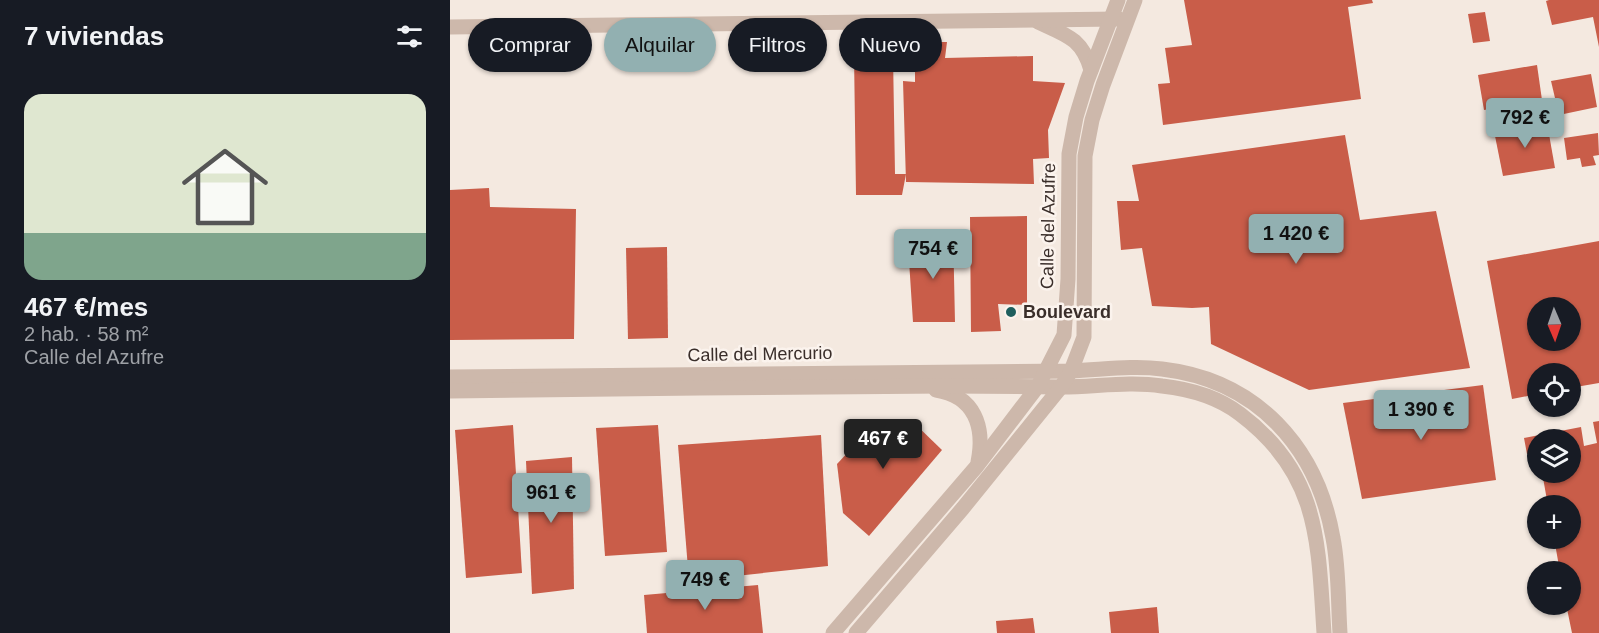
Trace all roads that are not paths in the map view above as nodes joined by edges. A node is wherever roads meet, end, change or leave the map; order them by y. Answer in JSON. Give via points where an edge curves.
{"nodes":[{"id":1,"x":1119,"y":0,"type":"edge"},
{"id":2,"x":1135,"y":0,"type":"edge"},
{"id":3,"x":1111,"y":19,"type":"junction"},
{"id":4,"x":1128,"y":19,"type":"junction"},
{"id":5,"x":1032,"y":20,"type":"junction"},
{"id":6,"x":450,"y":27,"type":"edge"},
{"id":7,"x":1091,"y":70,"type":"junction"},
{"id":8,"x":1046,"y":371,"type":"junction"},
{"id":9,"x":1071,"y":371,"type":"junction"},
{"id":10,"x":450,"y":377,"type":"edge"},
{"id":11,"x":913,"y":386,"type":"junction"},
{"id":12,"x":1038,"y":386,"type":"junction"},
{"id":13,"x":1061,"y":387,"type":"junction"},
{"id":14,"x":450,"y":391,"type":"edge"},
{"id":15,"x":977,"y":466,"type":"junction"},
{"id":16,"x":833,"y":633,"type":"edge"},
{"id":17,"x":856,"y":633,"type":"edge"},
{"id":18,"x":1324,"y":633,"type":"edge"},
{"id":19,"x":1340,"y":633,"type":"edge"}],
"edges":[{"from":1,"to":3,"type":"street","name":"Calle del Azufre"},
{"from":2,"to":4,"type":"street","name":"Calle del Azufre"},
{"from":3,"to":4,"type":"street"},
{"from":3,"to":5,"type":"street"},
{"from":3,"to":7,"type":"street","name":"Calle del Azufre"},
{"from":4,"to":9,"type":"street","name":"Calle del Azufre","via":[[1092,120],[1085,156],[1084,337]]},
{"from":5,"to":6,"type":"street"},
{"from":5,"to":7,"type":"street","via":[[1074,39]]},
{"from":7,"to":8,"type":"street","name":"Calle del Azufre","via":[[1069,154],[1064,335]]},
{"from":8,"to":9,"type":"street","name":"Calle del Mercurio"},
{"from":8,"to":10,"type":"street","name":"Calle del Mercurio"},
{"from":8,"to":12,"type":"street","name":"Calle del Azufre"},
{"from":9,"to":13,"type":"street","name":"Calle del Azufre"},
{"from":9,"to":19,"type":"street","name":"Calle del Mercurio","via":[[1162,369],[1207,378],[1246,398],[1280,426],[1308,462],[1325,501],[1334,540]]},
{"from":11,"to":12,"type":"street","name":"Calle del Mercurio"},
{"from":11,"to":14,"type":"street","name":"Calle del Mercurio"},
{"from":11,"to":15,"type":"street","via":[[948,392],[971,408],[981,445]]},
{"from":12,"to":13,"type":"street","name":"Calle del Mercurio"},
{"from":12,"to":15,"type":"street","name":"Calle del Azufre"},
{"from":13,"to":17,"type":"street","name":"Calle del Azufre"},
{"from":13,"to":18,"type":"street","name":"Calle del Mercurio","via":[[1160,385],[1202,394],[1237,412],[1269,438],[1294,470],[1310,506],[1318,542]]},
{"from":15,"to":16,"type":"street","name":"Calle del Azufre"}]}
